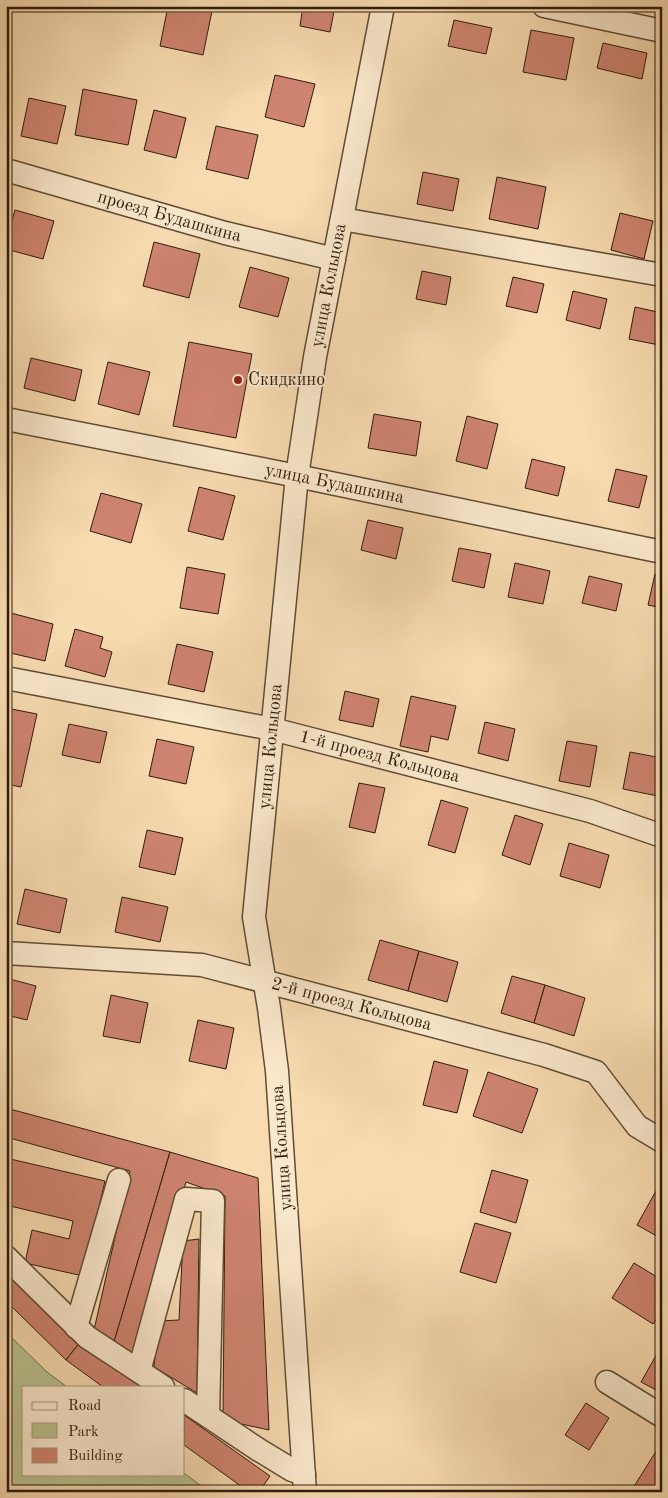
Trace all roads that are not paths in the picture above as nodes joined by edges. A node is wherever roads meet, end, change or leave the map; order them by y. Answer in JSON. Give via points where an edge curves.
{"nodes":[{"id":1,"x":383,"y":6,"type":"edge"},
{"id":2,"x":544,"y":6,"type":"edge"},
{"id":3,"x":662,"y":31,"type":"edge"},
{"id":4,"x":6,"y":170,"type":"edge"},
{"id":5,"x":342,"y":219,"type":"junction"},
{"id":6,"x":334,"y":259,"type":"junction"},
{"id":7,"x":662,"y":275,"type":"edge"},
{"id":8,"x":6,"y":418,"type":"edge"},
{"id":9,"x":297,"y":476,"type":"junction"},
{"id":10,"x":662,"y":552,"type":"edge"},
{"id":11,"x":6,"y":678,"type":"edge"},
{"id":12,"x":272,"y":729,"type":"junction"},
{"id":13,"x":662,"y":836,"type":"edge"},
{"id":14,"x":6,"y":953,"type":"edge"},
{"id":15,"x":264,"y":982,"type":"junction"},
{"id":16,"x":662,"y":1140,"type":"edge"},
{"id":17,"x":119,"y":1180,"type":"dead end"},
{"id":18,"x":6,"y":1257,"type":"edge"},
{"id":19,"x":76,"y":1327,"type":"junction"},
{"id":20,"x":140,"y":1371,"type":"junction"},
{"id":21,"x":608,"y":1382,"type":"dead end"},
{"id":22,"x":162,"y":1386,"type":"edge"},
{"id":23,"x":185,"y":1401,"type":"edge"},
{"id":24,"x":208,"y":1416,"type":"junction"},
{"id":25,"x":662,"y":1416,"type":"edge"},
{"id":26,"x":304,"y":1483,"type":"edge"}],
"edges":[{"from":1,"to":5,"type":"street","name":"улица Кольцова"},
{"from":2,"to":3,"type":"street"},
{"from":4,"to":6,"type":"street","name":"проезд Будашкина","via":[[225,233]]},
{"from":5,"to":6,"type":"street","name":"улица Кольцова"},
{"from":5,"to":7,"type":"street"},
{"from":6,"to":9,"type":"street","name":"улица Кольцова"},
{"from":8,"to":9,"type":"street","name":"улица Будашкина"},
{"from":9,"to":10,"type":"street","name":"улица Будашкина"},
{"from":9,"to":12,"type":"street","name":"улица Кольцова"},
{"from":11,"to":12,"type":"street","name":"1-й проезд Кольцова"},
{"from":12,"to":13,"type":"street","name":"1-й проезд Кольцова","via":[[590,811]]},
{"from":12,"to":15,"type":"street","name":"улица Кольцова","via":[[254,918]]},
{"from":14,"to":15,"type":"street","name":"2-й проезд Кольцова","via":[[202,965]]},
{"from":15,"to":16,"type":"street","name":"2-й проезд Кольцова","via":[[544,1055],[596,1072],[637,1126]]},
{"from":15,"to":26,"type":"street","name":"улица Кольцова","via":[[277,1071]]},
{"from":17,"to":19,"type":"street"},
{"from":18,"to":19,"type":"street"},
{"from":19,"to":20,"type":"street"},
{"from":20,"to":22,"type":"street"},
{"from":20,"to":24,"type":"street","via":[[186,1199],[213,1201]]},
{"from":21,"to":25,"type":"street"},
{"from":23,"to":24,"type":"street"},
{"from":24,"to":26,"type":"street","via":[[292,1470]]}]}
